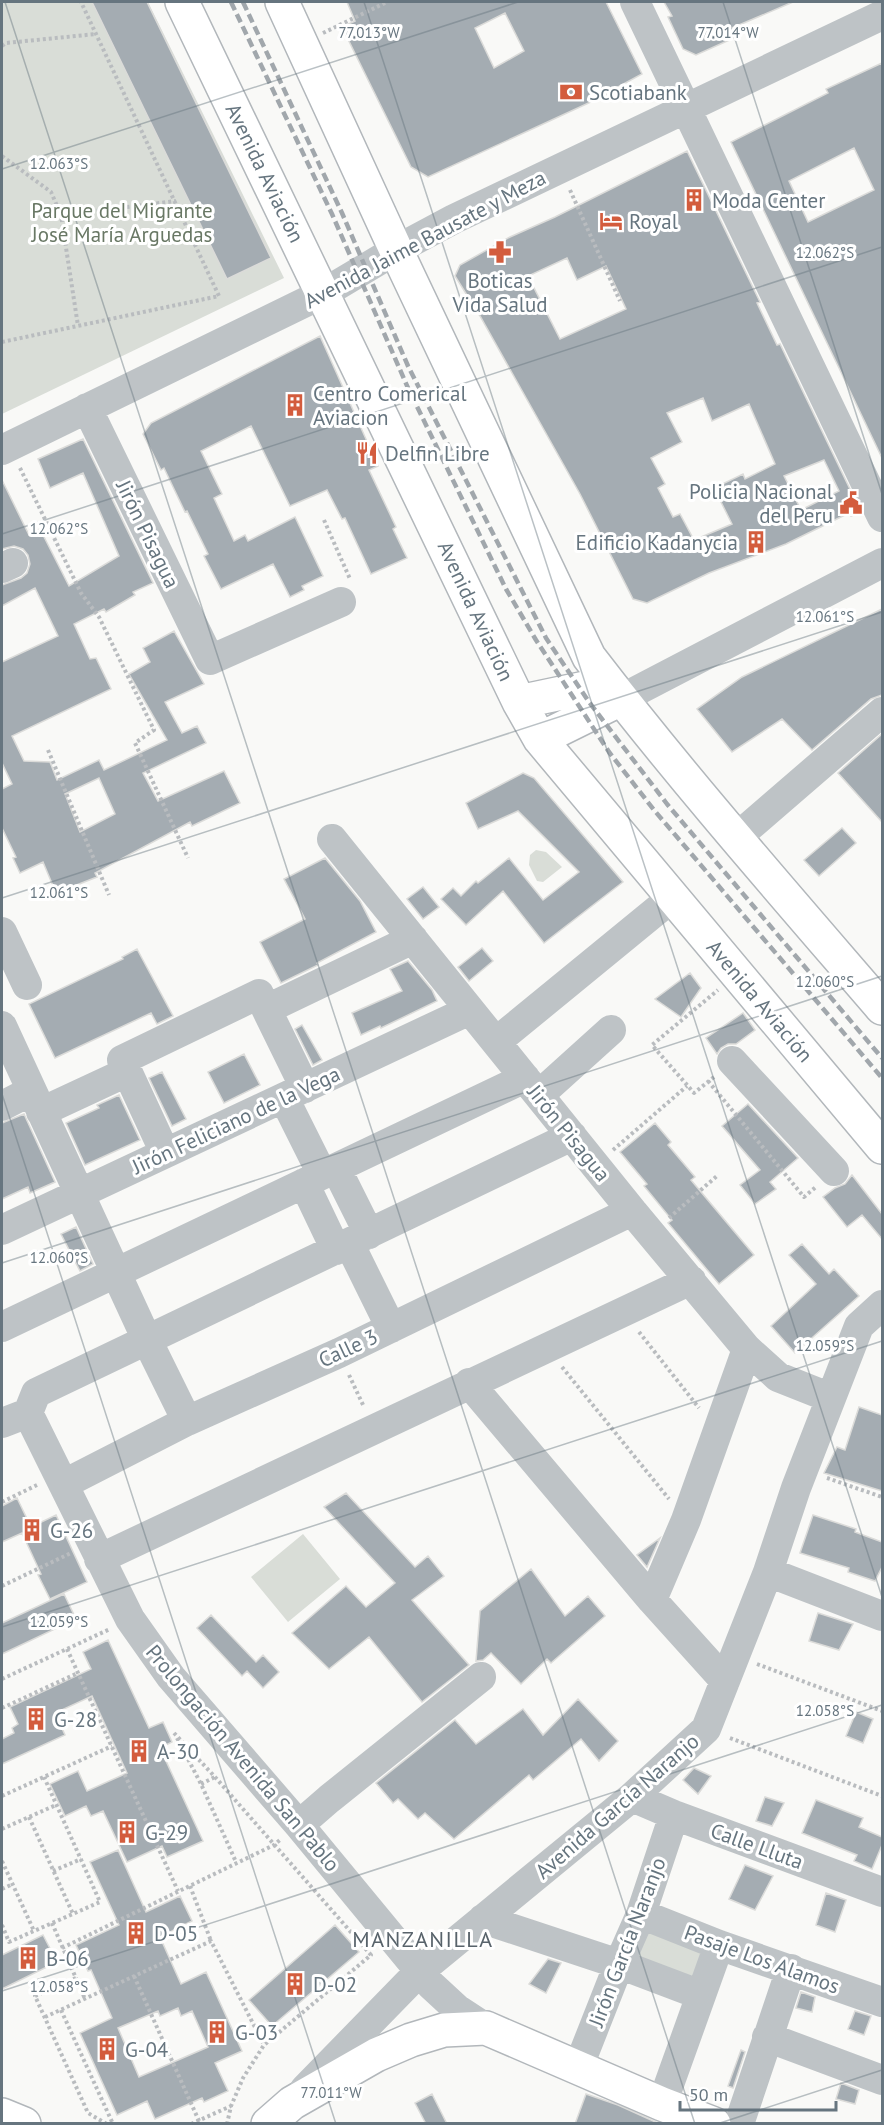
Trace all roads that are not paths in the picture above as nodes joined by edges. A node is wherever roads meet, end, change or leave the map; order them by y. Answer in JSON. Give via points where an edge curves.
{"nodes":[{"id":1,"x":182,"y":2,"type":"edge"},
{"id":2,"x":282,"y":2,"type":"edge"},
{"id":3,"x":635,"y":2,"type":"edge"},
{"id":4,"x":882,"y":15,"type":"edge"},
{"id":5,"x":686,"y":108,"type":"junction"},
{"id":6,"x":396,"y":250,"type":"junction"},
{"id":7,"x":324,"y":293,"type":"junction"},
{"id":8,"x":87,"y":408,"type":"junction"},
{"id":9,"x":6,"y":448,"type":"edge"},
{"id":10,"x":882,"y":517,"type":"edge"},
{"id":11,"x":882,"y":563,"type":"edge"},
{"id":12,"x":340,"y":602,"type":"road end"},
{"id":13,"x":621,"y":699,"type":"junction"},
{"id":14,"x":519,"y":702,"type":"junction"},
{"id":15,"x":882,"y":712,"type":"edge"},
{"id":16,"x":540,"y":739,"type":"junction"},
{"id":17,"x":736,"y":838,"type":"junction"},
{"id":18,"x":332,"y":839,"type":"dead end"},
{"id":19,"x":673,"y":897,"type":"junction"},
{"id":20,"x":413,"y":939,"type":"junction"},
{"id":21,"x":3,"y":940,"type":"edge"},
{"id":22,"x":27,"y":985,"type":"dead end"},
{"id":23,"x":882,"y":1008,"type":"edge"},
{"id":24,"x":267,"y":1009,"type":"junction"},
{"id":25,"x":470,"y":1010,"type":"junction"},
{"id":26,"x":2,"y":1026,"type":"edge"},
{"id":27,"x":611,"y":1030,"type":"dead end"},
{"id":28,"x":496,"y":1042,"type":"junction"},
{"id":29,"x":732,"y":1061,"type":"dead end"},
{"id":30,"x":127,"y":1071,"type":"junction"},
{"id":31,"x":532,"y":1086,"type":"junction"},
{"id":32,"x":295,"y":1093,"type":"junction"},
{"id":33,"x":36,"y":1101,"type":"junction"},
{"id":34,"x":2,"y":1106,"type":"edge"},
{"id":35,"x":572,"y":1136,"type":"junction"},
{"id":36,"x":882,"y":1147,"type":"edge"},
{"id":37,"x":165,"y":1153,"type":"junction"},
{"id":38,"x":834,"y":1171,"type":"dead end"},
{"id":39,"x":321,"y":1175,"type":"junction"},
{"id":40,"x":79,"y":1194,"type":"junction"},
{"id":41,"x":642,"y":1222,"type":"junction"},
{"id":42,"x":2,"y":1230,"type":"edge"},
{"id":43,"x":351,"y":1242,"type":"junction"},
{"id":44,"x":116,"y":1272,"type":"junction"},
{"id":45,"x":691,"y":1280,"type":"junction"},
{"id":46,"x":882,"y":1305,"type":"edge"},
{"id":47,"x":2,"y":1327,"type":"edge"},
{"id":48,"x":391,"y":1328,"type":"junction"},
{"id":49,"x":147,"y":1340,"type":"junction"},
{"id":50,"x":747,"y":1349,"type":"junction"},
{"id":51,"x":469,"y":1383,"type":"junction"},
{"id":52,"x":831,"y":1398,"type":"junction"},
{"id":53,"x":15,"y":1418,"type":"edge"},
{"id":54,"x":188,"y":1421,"type":"junction"},
{"id":55,"x":62,"y":1479,"type":"junction"},
{"id":56,"x":95,"y":1551,"type":"junction"},
{"id":57,"x":768,"y":1572,"type":"junction"},
{"id":58,"x":652,"y":1600,"type":"junction"},
{"id":59,"x":882,"y":1616,"type":"edge"},
{"id":60,"x":730,"y":1668,"type":"junction"},
{"id":61,"x":481,"y":1677,"type":"dead end"},
{"id":62,"x":632,"y":1797,"type":"junction"},
{"id":63,"x":674,"y":1815,"type":"junction"},
{"id":64,"x":299,"y":1825,"type":"junction"},
{"id":65,"x":882,"y":1892,"type":"edge"},
{"id":66,"x":641,"y":1914,"type":"junction"},
{"id":67,"x":483,"y":1919,"type":"junction"},
{"id":68,"x":719,"y":1945,"type":"junction"},
{"id":69,"x":619,"y":1964,"type":"junction"},
{"id":70,"x":791,"y":1969,"type":"junction"},
{"id":71,"x":420,"y":1971,"type":"junction"},
{"id":72,"x":701,"y":1995,"type":"junction"},
{"id":73,"x":882,"y":2002,"type":"edge"},
{"id":74,"x":486,"y":2028,"type":"junction"},
{"id":75,"x":767,"y":2037,"type":"junction"},
{"id":76,"x":578,"y":2068,"type":"junction"},
{"id":77,"x":882,"y":2080,"type":"edge"},
{"id":78,"x":662,"y":2104,"type":"junction"},
{"id":79,"x":280,"y":2113,"type":"edge"},
{"id":80,"x":2,"y":2115,"type":"edge"},
{"id":81,"x":24,"y":2124,"type":"edge"},
{"id":82,"x":714,"y":2124,"type":"edge"},
{"id":83,"x":739,"y":2124,"type":"edge"}],
"edges":[{"from":1,"to":7,"type":"main road","name":"Avenida Aviación"},
{"from":2,"to":6,"type":"main road"},
{"from":3,"to":5,"type":"street"},
{"from":4,"to":5,"type":"street","name":"Avenida Jaime Bausate y Meza"},
{"from":5,"to":6,"type":"street","name":"Avenida Jaime Bausate y Meza"},
{"from":5,"to":10,"type":"street"},
{"from":6,"to":7,"type":"street","name":"Avenida Jaime Bausate y Meza"},
{"from":6,"to":13,"type":"main road","via":[[589,657]]},
{"from":7,"to":8,"type":"street","name":"Avenida Jaime Bausate y Meza"},
{"from":7,"to":14,"type":"main road","name":"Avenida Aviación"},
{"from":8,"to":9,"type":"street","name":"Avenida Jaime Bausate y Meza"},
{"from":8,"to":12,"type":"street","name":"Jirón Pisagua","via":[[210,660]]},
{"from":11,"to":13,"type":"street"},
{"from":13,"to":14,"type":"main road","via":[[590,687]]},
{"from":13,"to":16,"type":"main road"},
{"from":13,"to":17,"type":"main road"},
{"from":14,"to":16,"type":"main road","name":"Avenida Aviación"},
{"from":15,"to":17,"type":"street"},
{"from":16,"to":19,"type":"main road","name":"Avenida Aviación"},
{"from":17,"to":23,"type":"main road"},
{"from":18,"to":20,"type":"street","name":"Jirón Pisagua"},
{"from":19,"to":28,"type":"street"},
{"from":19,"to":36,"type":"main road","name":"Avenida Aviación"},
{"from":20,"to":24,"type":"street"},
{"from":20,"to":25,"type":"street","name":"Jirón Pisagua"},
{"from":21,"to":22,"type":"street"},
{"from":24,"to":30,"type":"street","via":[[259,994],[122,1060]]},
{"from":24,"to":32,"type":"street"},
{"from":25,"to":28,"type":"street","name":"Jirón Pisagua"},
{"from":25,"to":32,"type":"street","name":"Jirón Feliciano de la Vega"},
{"from":26,"to":33,"type":"street"},
{"from":27,"to":31,"type":"street"},
{"from":28,"to":31,"type":"street","name":"Jirón Pisagua"},
{"from":29,"to":38,"type":"street"},
{"from":30,"to":33,"type":"street"},
{"from":30,"to":37,"type":"street"},
{"from":31,"to":35,"type":"street","name":"Jirón Pisagua"},
{"from":31,"to":39,"type":"street"},
{"from":32,"to":37,"type":"street","name":"Jirón Feliciano de la Vega"},
{"from":32,"to":39,"type":"street"},
{"from":33,"to":34,"type":"street"},
{"from":33,"to":40,"type":"street"},
{"from":35,"to":41,"type":"street","name":"Jirón Pisagua"},
{"from":35,"to":43,"type":"street"},
{"from":37,"to":40,"type":"street","name":"Jirón Feliciano de la Vega"},
{"from":39,"to":43,"type":"street"},
{"from":39,"to":44,"type":"street"},
{"from":40,"to":42,"type":"street","name":"Jirón Feliciano de la Vega"},
{"from":40,"to":44,"type":"street"},
{"from":41,"to":45,"type":"street","name":"Jirón Pisagua"},
{"from":41,"to":48,"type":"street","name":"Calle 3"},
{"from":43,"to":48,"type":"street"},
{"from":43,"to":49,"type":"street"},
{"from":44,"to":47,"type":"street"},
{"from":44,"to":49,"type":"street"},
{"from":45,"to":50,"type":"street","name":"Jirón Pisagua"},
{"from":45,"to":51,"type":"street"},
{"from":46,"to":52,"type":"street","name":"Avenida García Naranjo","via":[[859,1326]]},
{"from":48,"to":54,"type":"street","name":"Calle 3"},
{"from":49,"to":53,"type":"street","via":[[36,1394]]},
{"from":49,"to":54,"type":"street"},
{"from":50,"to":52,"type":"street","name":"Jirón Pisagua","via":[[778,1377]]},
{"from":50,"to":58,"type":"street","via":[[686,1520]]},
{"from":51,"to":56,"type":"street"},
{"from":51,"to":58,"type":"street"},
{"from":52,"to":57,"type":"street","name":"Avenida García Naranjo"},
{"from":53,"to":55,"type":"street","name":"Prolongación Avenida San Pablo"},
{"from":54,"to":55,"type":"street","name":"Calle 3"},
{"from":55,"to":56,"type":"street","name":"Prolongación Avenida San Pablo"},
{"from":56,"to":64,"type":"street","name":"Prolongación Avenida San Pablo","via":[[130,1619],[171,1677]]},
{"from":57,"to":59,"type":"street"},
{"from":57,"to":60,"type":"street","name":"Avenida García Naranjo"},
{"from":58,"to":60,"type":"street"},
{"from":60,"to":62,"type":"street","name":"Avenida García Naranjo","via":[[706,1729]]},
{"from":61,"to":64,"type":"street"},
{"from":62,"to":63,"type":"street","name":"Calle Lluta"},
{"from":62,"to":67,"type":"street","name":"Avenida García Naranjo"},
{"from":63,"to":65,"type":"street","name":"Calle Lluta"},
{"from":63,"to":66,"type":"street","name":"Jirón García Naranjo"},
{"from":64,"to":71,"type":"street","name":"Prolongación Avenida San Pablo"},
{"from":66,"to":68,"type":"street","name":"Pasaje Los Alamos"},
{"from":66,"to":69,"type":"street","name":"Jirón García Naranjo"},
{"from":67,"to":69,"type":"street"},
{"from":67,"to":71,"type":"street","name":"Avenida García Naranjo"},
{"from":68,"to":70,"type":"street","name":"Pasaje Los Alamos"},
{"from":68,"to":72,"type":"street"},
{"from":69,"to":72,"type":"street"},
{"from":69,"to":76,"type":"street","name":"Jirón García Naranjo"},
{"from":70,"to":73,"type":"street","name":"Pasaje Los Alamos"},
{"from":70,"to":75,"type":"street"},
{"from":71,"to":74,"type":"street","name":"Prolongación Avenida San Pablo","via":[[457,2009]]},
{"from":71,"to":79,"type":"street","name":"Avenida García Naranjo"},
{"from":72,"to":78,"type":"street"},
{"from":74,"to":76,"type":"main road","name":"Prolongación Avenida San Pablo"},
{"from":74,"to":79,"type":"main road","name":"Prolongación Avenida San Pablo","via":[[444,2030],[411,2040],[376,2055]]},
{"from":75,"to":77,"type":"street"},
{"from":75,"to":83,"type":"street"},
{"from":76,"to":78,"type":"main road","name":"Prolongación Avenida San Pablo"},
{"from":78,"to":82,"type":"main road","name":"Prolongación Avenida San Pablo"},
{"from":80,"to":81,"type":"main road"}]}
